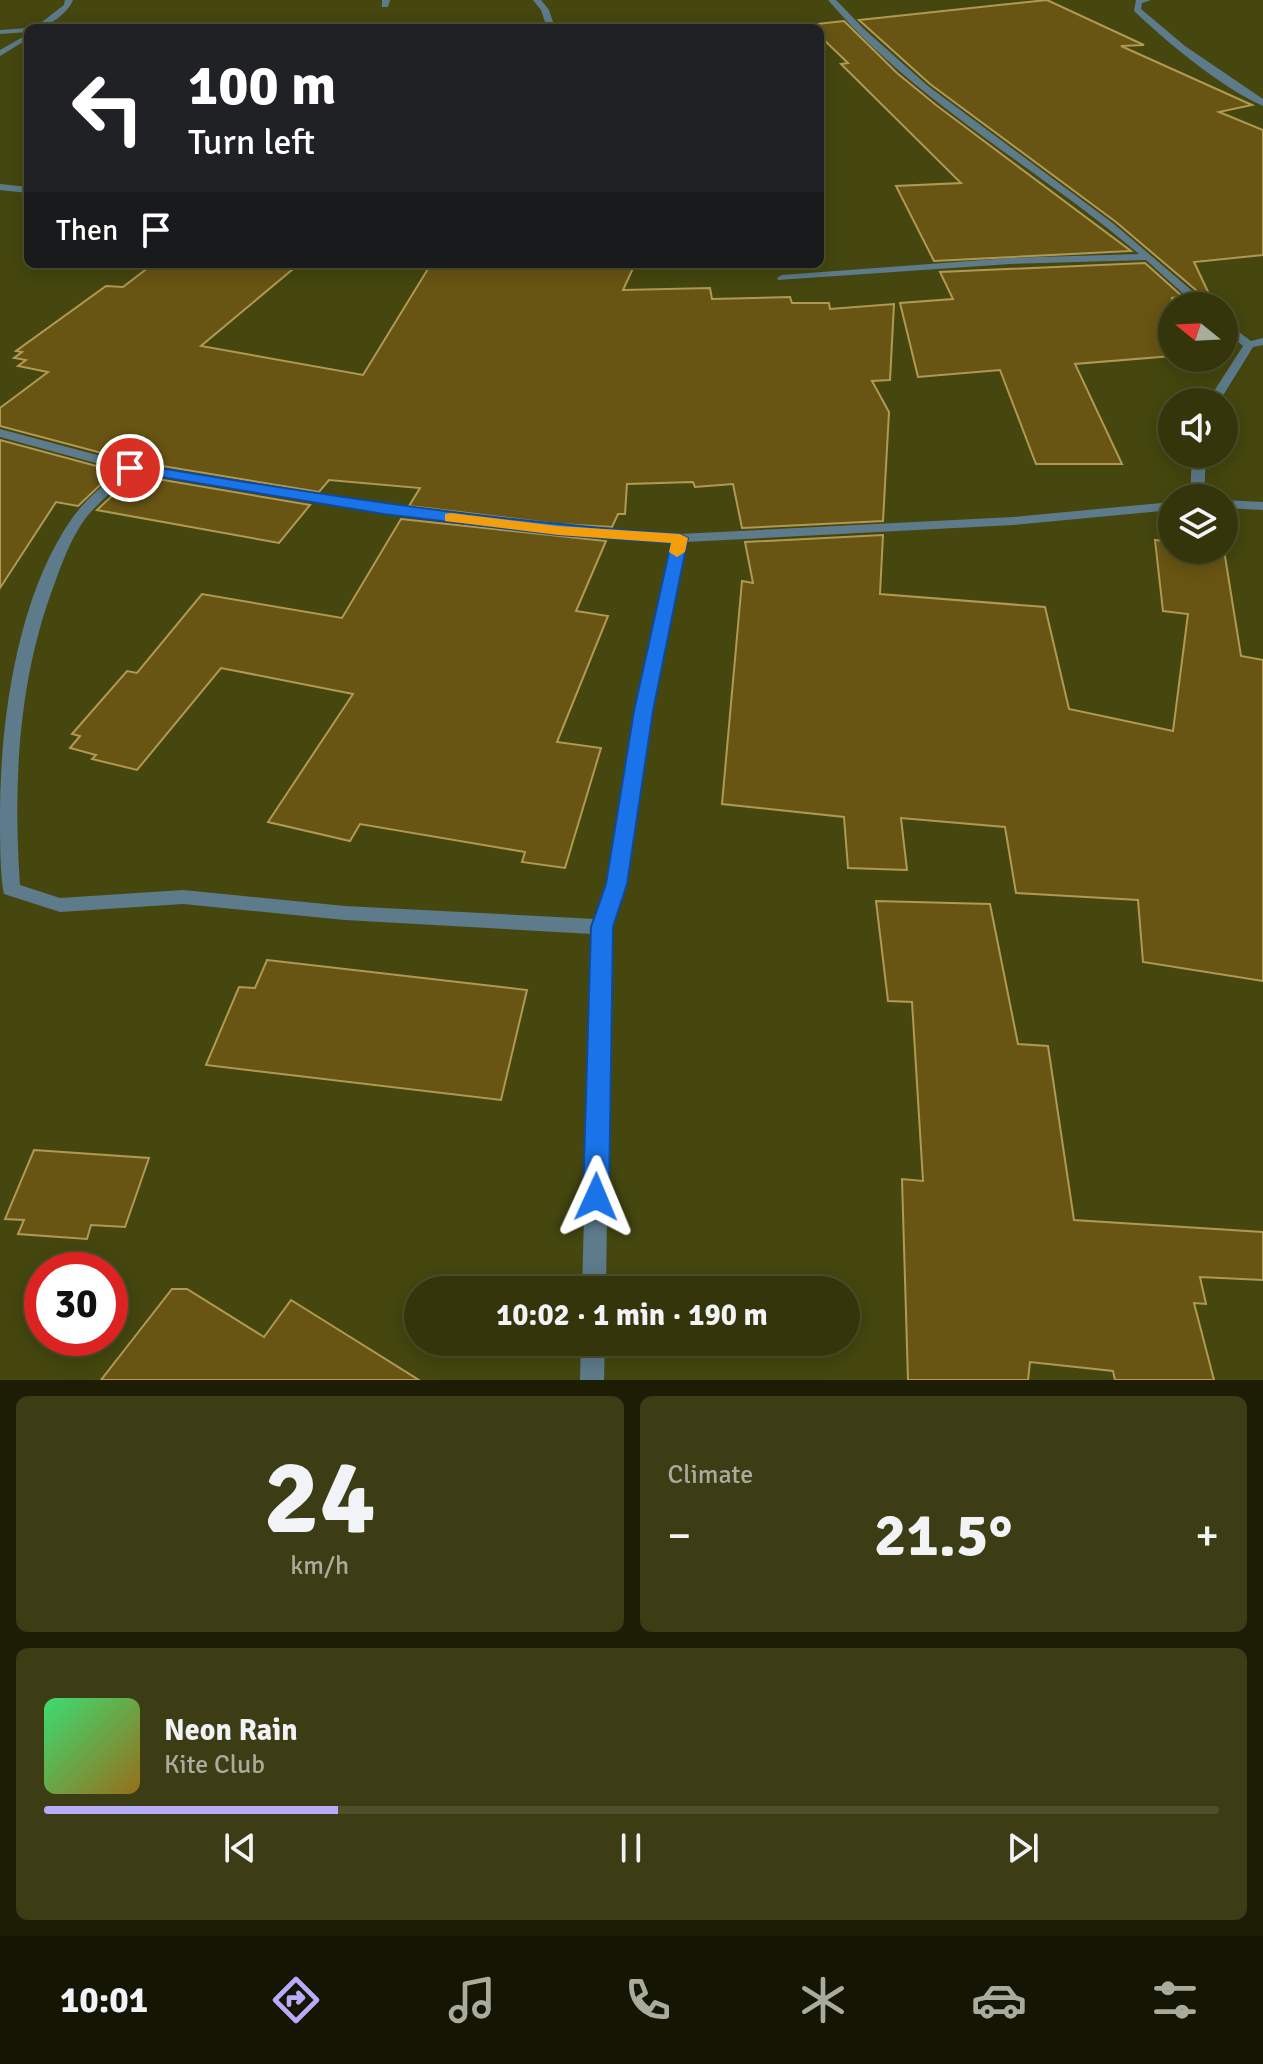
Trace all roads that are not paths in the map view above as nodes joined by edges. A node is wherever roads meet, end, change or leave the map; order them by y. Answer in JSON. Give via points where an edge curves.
{"nodes":[{"id":1,"x":69,"y":0,"type":"edge"},
{"id":2,"x":537,"y":0,"type":"edge"},
{"id":3,"x":832,"y":0,"type":"edge"},
{"id":4,"x":1147,"y":0,"type":"edge"},
{"id":5,"x":43,"y":24,"type":"edge"},
{"id":6,"x":550,"y":24,"type":"edge"},
{"id":7,"x":0,"y":32,"type":"edge"},
{"id":8,"x":24,"y":33,"type":"edge"},
{"id":9,"x":24,"y":36,"type":"edge"},
{"id":10,"x":0,"y":54,"type":"edge"},
{"id":11,"x":1263,"y":103,"type":"edge"},
{"id":12,"x":0,"y":187,"type":"edge"},
{"id":13,"x":24,"y":190,"type":"edge"},
{"id":14,"x":1147,"y":257,"type":"junction"},
{"id":15,"x":782,"y":278,"type":"dead end"},
{"id":16,"x":1188,"y":292,"type":"edge"},
{"id":17,"x":1238,"y":336,"type":"edge"},
{"id":18,"x":1263,"y":341,"type":"edge"},
{"id":19,"x":1249,"y":345,"type":"junction"},
{"id":20,"x":1222,"y":388,"type":"edge"},
{"id":21,"x":0,"y":433,"type":"edge"},
{"id":22,"x":130,"y":468,"type":"junction"},
{"id":23,"x":1238,"y":505,"type":"edge"},
{"id":24,"x":1263,"y":506,"type":"edge"},
{"id":25,"x":1158,"y":507,"type":"edge"},
{"id":26,"x":680,"y":538,"type":"junction"},
{"id":27,"x":602,"y":927,"type":"junction"},
{"id":28,"x":594,"y":1276,"type":"edge"},
{"id":29,"x":593,"y":1356,"type":"edge"},
{"id":30,"x":592,"y":1380,"type":"edge"}],
"edges":[{"from":1,"to":5,"type":"street"},
{"from":2,"to":6,"type":"street"},
{"from":3,"to":14,"type":"street","via":[[867,40]]},
{"from":4,"to":11,"type":"street","via":[[1137,9],[1158,29],[1196,61],[1250,89]]},
{"from":7,"to":8,"type":"street"},
{"from":9,"to":10,"type":"street"},
{"from":12,"to":13,"type":"street"},
{"from":14,"to":15,"type":"street"},
{"from":14,"to":16,"type":"street"},
{"from":17,"to":19,"type":"street"},
{"from":18,"to":19,"type":"street"},
{"from":19,"to":20,"type":"street"},
{"from":21,"to":22,"type":"street"},
{"from":22,"to":26,"type":"street","via":[[384,510],[558,531]]},
{"from":22,"to":27,"type":"street","via":[[76,522],[33,612],[6,721],[2,845],[11,889],[60,905],[183,897],[345,913]]},
{"from":23,"to":24,"type":"street"},
{"from":25,"to":26,"type":"street","via":[[1013,521]]},
{"from":26,"to":27,"type":"street","via":[[616,884]]},
{"from":27,"to":28,"type":"street"},
{"from":29,"to":30,"type":"street"}]}
